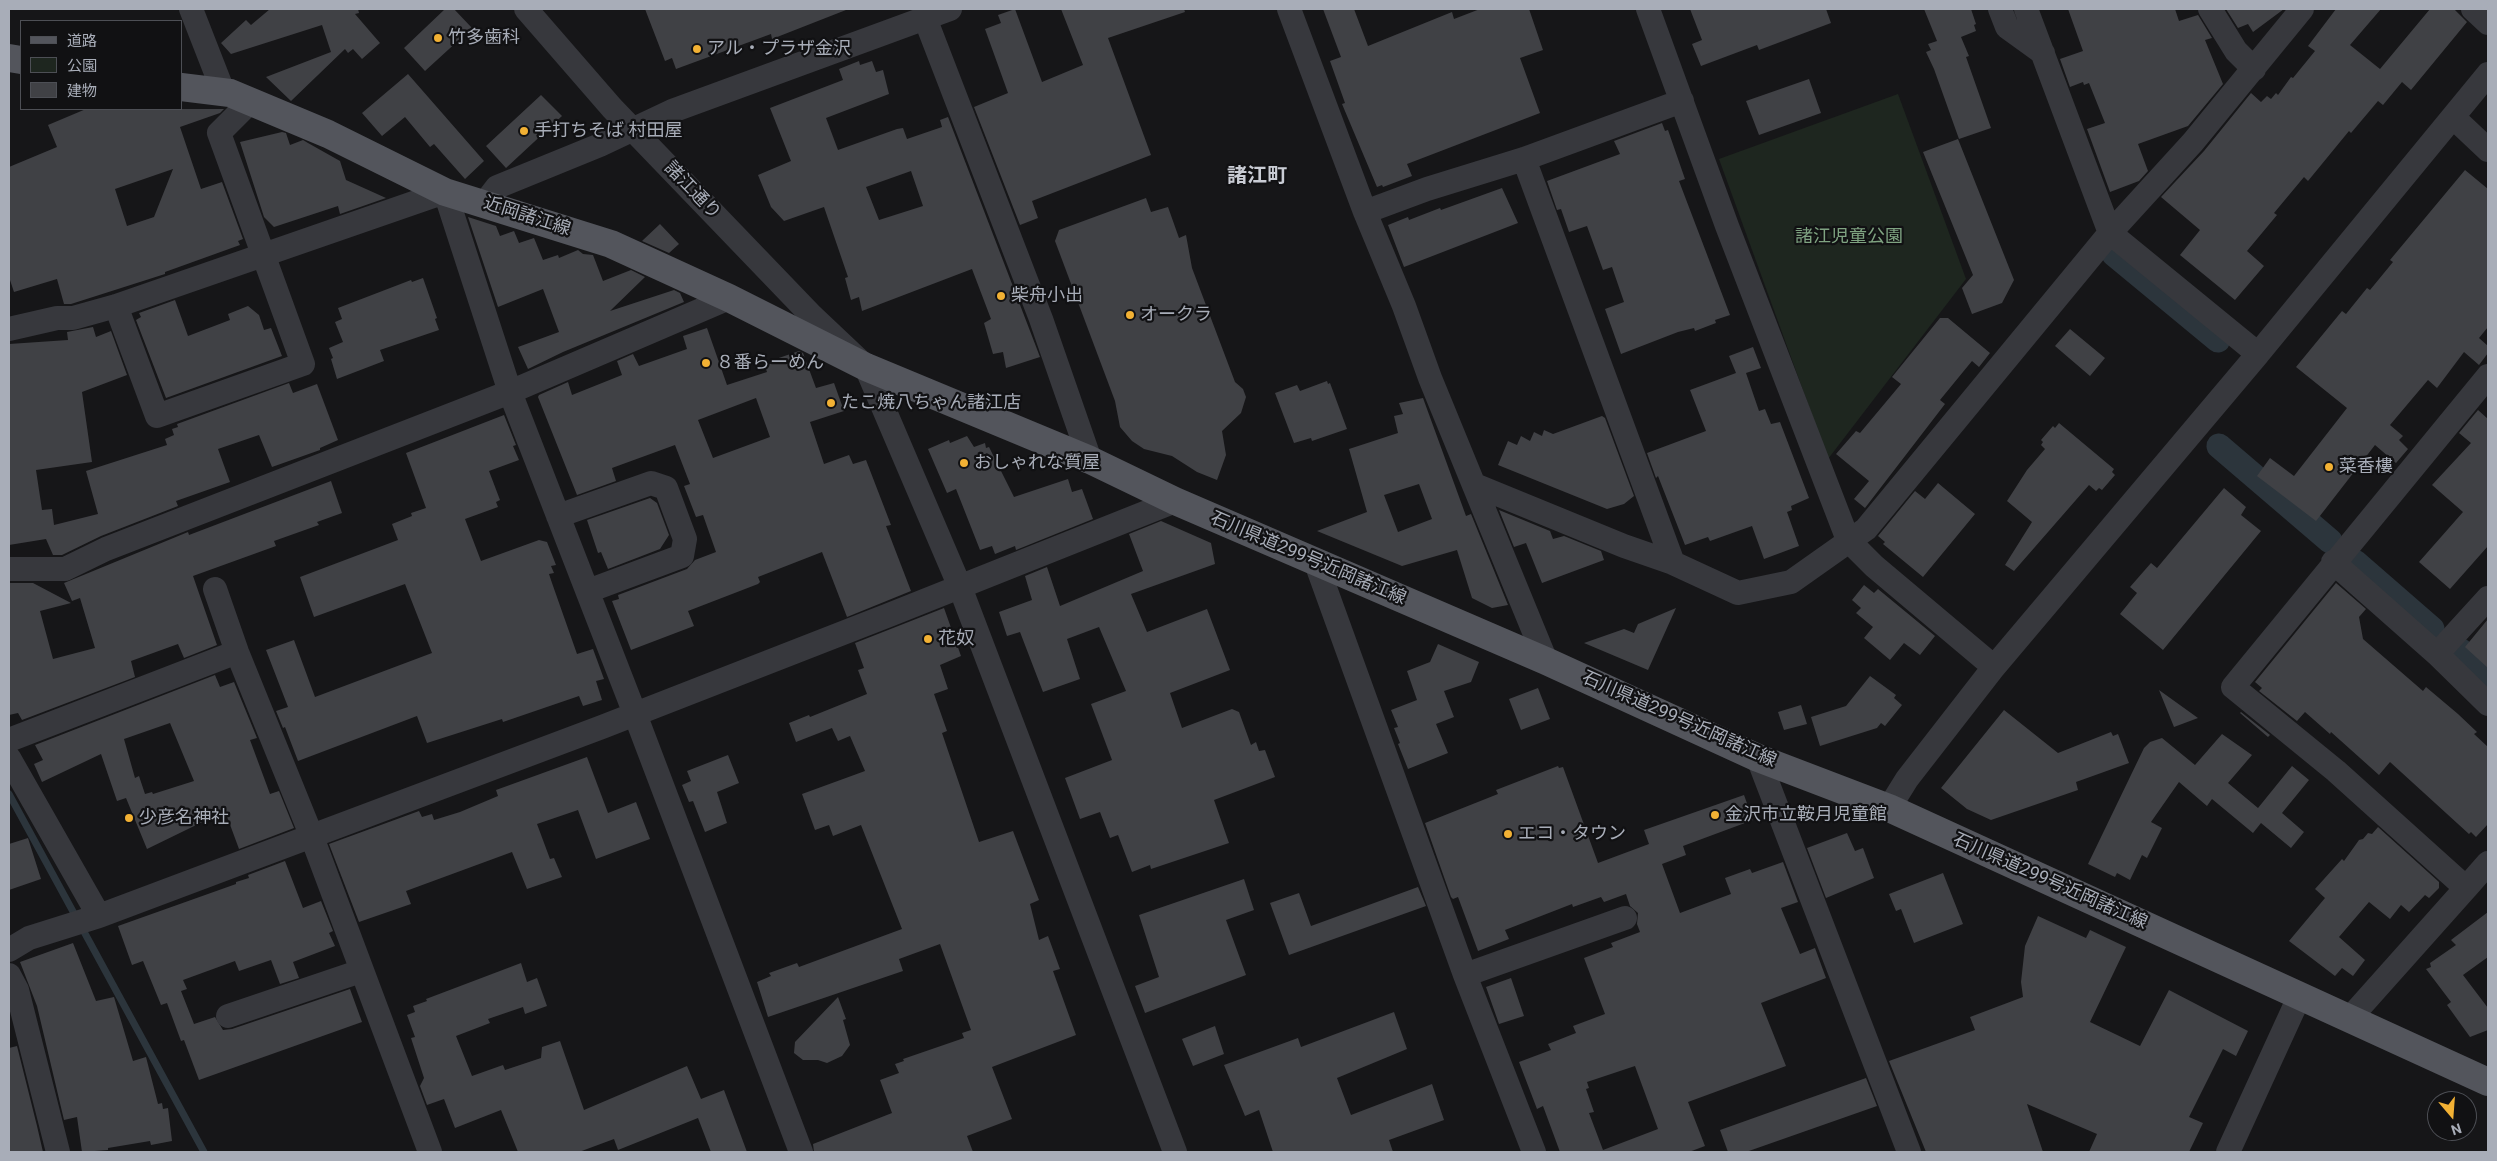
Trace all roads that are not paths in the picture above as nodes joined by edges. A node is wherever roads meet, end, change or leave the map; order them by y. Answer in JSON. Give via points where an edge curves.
{"nodes":[{"id":1,"x":191,"y":9,"type":"edge"},
{"id":2,"x":526,"y":9,"type":"edge"},
{"id":3,"x":950,"y":9,"type":"edge"},
{"id":4,"x":1289,"y":9,"type":"edge"},
{"id":5,"x":1648,"y":9,"type":"edge"},
{"id":6,"x":2000,"y":9,"type":"edge"},
{"id":7,"x":2026,"y":9,"type":"edge"},
{"id":8,"x":2210,"y":9,"type":"edge"},
{"id":9,"x":2302,"y":9,"type":"edge"},
{"id":10,"x":2473,"y":9,"type":"edge"},
{"id":11,"x":925,"y":18,"type":"junction"},
{"id":12,"x":2488,"y":23,"type":"edge"},
{"id":13,"x":2043,"y":53,"type":"junction"},
{"id":14,"x":2254,"y":70,"type":"junction"},
{"id":15,"x":2488,"y":74,"type":"edge"},
{"id":16,"x":182,"y":87,"type":"edge"},
{"id":17,"x":223,"y":91,"type":"junction"},
{"id":18,"x":1682,"y":101,"type":"junction"},
{"id":19,"x":250,"y":102,"type":"junction"},
{"id":20,"x":2453,"y":117,"type":"junction"},
{"id":21,"x":633,"y":129,"type":"junction"},
{"id":22,"x":2488,"y":150,"type":"edge"},
{"id":23,"x":1524,"y":159,"type":"junction"},
{"id":24,"x":445,"y":192,"type":"junction"},
{"id":25,"x":484,"y":204,"type":"junction"},
{"id":26,"x":1365,"y":212,"type":"junction"},
{"id":27,"x":2110,"y":233,"type":"junction"},
{"id":28,"x":263,"y":254,"type":"junction"},
{"id":29,"x":729,"y":298,"type":"junction"},
{"id":30,"x":116,"y":306,"type":"junction"},
{"id":31,"x":9,"y":329,"type":"edge"},
{"id":32,"x":2258,"y":354,"type":"junction"},
{"id":33,"x":866,"y":367,"type":"junction"},
{"id":34,"x":2488,"y":376,"type":"edge"},
{"id":35,"x":510,"y":392,"type":"junction"},
{"id":36,"x":1090,"y":460,"type":"junction"},
{"id":37,"x":1474,"y":485,"type":"junction"},
{"id":38,"x":1175,"y":501,"type":"junction"},
{"id":39,"x":558,"y":516,"type":"junction"},
{"id":40,"x":1848,"y":540,"type":"junction"},
{"id":41,"x":2333,"y":562,"type":"junction"},
{"id":42,"x":1316,"y":563,"type":"junction"},
{"id":43,"x":1673,"y":563,"type":"junction"},
{"id":44,"x":9,"y":569,"type":"edge"},
{"id":45,"x":960,"y":587,"type":"junction"},
{"id":46,"x":215,"y":589,"type":"dead end"},
{"id":47,"x":588,"y":591,"type":"junction"},
{"id":48,"x":2488,"y":598,"type":"edge"},
{"id":49,"x":237,"y":652,"type":"junction"},
{"id":50,"x":2437,"y":654,"type":"junction"},
{"id":51,"x":1546,"y":661,"type":"junction"},
{"id":52,"x":1994,"y":667,"type":"junction"},
{"id":53,"x":2488,"y":704,"type":"edge"},
{"id":54,"x":636,"y":714,"type":"junction"},
{"id":55,"x":9,"y":740,"type":"edge"},
{"id":56,"x":9,"y":758,"type":"edge"},
{"id":57,"x":1758,"y":758,"type":"junction"},
{"id":58,"x":1889,"y":808,"type":"junction"},
{"id":59,"x":312,"y":837,"type":"junction"},
{"id":60,"x":2488,"y":862,"type":"edge"},
{"id":61,"x":2466,"y":888,"type":"junction"},
{"id":62,"x":99,"y":916,"type":"junction"},
{"id":63,"x":1625,"y":918,"type":"dead end"},
{"id":64,"x":9,"y":950,"type":"edge"},
{"id":65,"x":361,"y":970,"type":"junction"},
{"id":66,"x":1465,"y":974,"type":"junction"},
{"id":67,"x":9,"y":975,"type":"edge"},
{"id":68,"x":2300,"y":995,"type":"junction"},
{"id":69,"x":228,"y":1016,"type":"dead end"},
{"id":70,"x":2350,"y":1018,"type":"junction"},
{"id":71,"x":2488,"y":1082,"type":"edge"},
{"id":72,"x":58,"y":1152,"type":"edge"},
{"id":73,"x":430,"y":1152,"type":"edge"},
{"id":74,"x":801,"y":1152,"type":"edge"},
{"id":75,"x":1175,"y":1152,"type":"edge"},
{"id":76,"x":1534,"y":1152,"type":"edge"},
{"id":77,"x":1909,"y":1152,"type":"edge"},
{"id":78,"x":2228,"y":1152,"type":"edge"}],
"edges":[{"from":1,"to":17,"type":"street"},
{"from":2,"to":21,"type":"street","name":"諸江通り"},
{"from":3,"to":11,"type":"street"},
{"from":4,"to":26,"type":"street"},
{"from":5,"to":18,"type":"street"},
{"from":6,"to":13,"type":"street","via":[[2007,27]]},
{"from":7,"to":13,"type":"street"},
{"from":8,"to":14,"type":"street","via":[[2236,51]]},
{"from":9,"to":14,"type":"street"},
{"from":10,"to":12,"type":"street"},
{"from":11,"to":21,"type":"street"},
{"from":11,"to":36,"type":"street","via":[[1041,318]]},
{"from":13,"to":27,"type":"street"},
{"from":14,"to":27,"type":"street"},
{"from":15,"to":20,"type":"street"},
{"from":16,"to":17,"type":"main road","name":"近岡諸江線"},
{"from":17,"to":19,"type":"main road","name":"近岡諸江線"},
{"from":18,"to":23,"type":"street"},
{"from":18,"to":40,"type":"street"},
{"from":19,"to":24,"type":"main road","name":"近岡諸江線","via":[[328,134]]},
{"from":19,"to":28,"type":"street","via":[[219,133]]},
{"from":20,"to":22,"type":"street"},
{"from":20,"to":32,"type":"street"},
{"from":21,"to":25,"type":"street","via":[[497,188]]},
{"from":21,"to":33,"type":"street","name":"諸江通り","via":[[812,316]]},
{"from":23,"to":26,"type":"street"},
{"from":23,"to":43,"type":"street"},
{"from":24,"to":25,"type":"main road","name":"近岡諸江線"},
{"from":24,"to":28,"type":"street"},
{"from":24,"to":35,"type":"street"},
{"from":25,"to":29,"type":"main road","name":"近岡諸江線","via":[[611,244]]},
{"from":26,"to":37,"type":"street"},
{"from":27,"to":32,"type":"street"},
{"from":27,"to":40,"type":"street","via":[[1866,529]]},
{"from":28,"to":30,"type":"street"},
{"from":28,"to":30,"type":"street","via":[[303,364],[157,416]]},
{"from":29,"to":33,"type":"main road","name":"近岡諸江線"},
{"from":29,"to":35,"type":"street"},
{"from":30,"to":31,"type":"street","via":[[73,318],[57,318]]},
{"from":32,"to":52,"type":"street"},
{"from":33,"to":36,"type":"main road","name":"石川県道299号近岡諸江線"},
{"from":33,"to":45,"type":"street"},
{"from":34,"to":41,"type":"street"},
{"from":35,"to":39,"type":"street"},
{"from":35,"to":44,"type":"street","via":[[106,549],[65,568]]},
{"from":36,"to":38,"type":"main road","name":"石川県道299号近岡諸江線"},
{"from":37,"to":43,"type":"street"},
{"from":37,"to":51,"type":"street"},
{"from":38,"to":42,"type":"main road","name":"石川県道299号近岡諸江線"},
{"from":38,"to":45,"type":"street"},
{"from":39,"to":47,"type":"street"},
{"from":39,"to":47,"type":"street","via":[[651,483],[666,488],[685,539],[682,556]]},
{"from":40,"to":43,"type":"street","via":[[1791,582],[1738,593]]},
{"from":40,"to":52,"type":"street","via":[[1874,566]]},
{"from":41,"to":50,"type":"street"},
{"from":41,"to":61,"type":"street","via":[[2233,687],[2336,771]]},
{"from":42,"to":51,"type":"main road","name":"石川県道299号近岡諸江線"},
{"from":42,"to":66,"type":"street"},
{"from":45,"to":54,"type":"street"},
{"from":45,"to":75,"type":"street"},
{"from":46,"to":49,"type":"street"},
{"from":47,"to":54,"type":"street"},
{"from":48,"to":50,"type":"street"},
{"from":49,"to":55,"type":"street"},
{"from":49,"to":59,"type":"street"},
{"from":50,"to":53,"type":"street"},
{"from":51,"to":57,"type":"main road","name":"石川県道299号近岡諸江線"},
{"from":52,"to":58,"type":"street","via":[[1907,779]]},
{"from":54,"to":59,"type":"street"},
{"from":54,"to":74,"type":"street"},
{"from":56,"to":62,"type":"street"},
{"from":57,"to":58,"type":"main road","name":"石川県道299号近岡諸江線"},
{"from":57,"to":77,"type":"street"},
{"from":58,"to":68,"type":"main road","name":"石川県道299号近岡諸江線"},
{"from":59,"to":62,"type":"street"},
{"from":59,"to":65,"type":"street"},
{"from":60,"to":61,"type":"street"},
{"from":61,"to":70,"type":"street"},
{"from":62,"to":64,"type":"street","via":[[29,938]]},
{"from":63,"to":66,"type":"street"},
{"from":65,"to":69,"type":"street"},
{"from":65,"to":73,"type":"street"},
{"from":66,"to":76,"type":"street"},
{"from":67,"to":72,"type":"street","via":[[17,990]]},
{"from":68,"to":70,"type":"main road","name":"石川県道299号近岡諸江線"},
{"from":68,"to":78,"type":"street"},
{"from":70,"to":71,"type":"main road","name":"石川県道299号近岡諸江線"}]}
